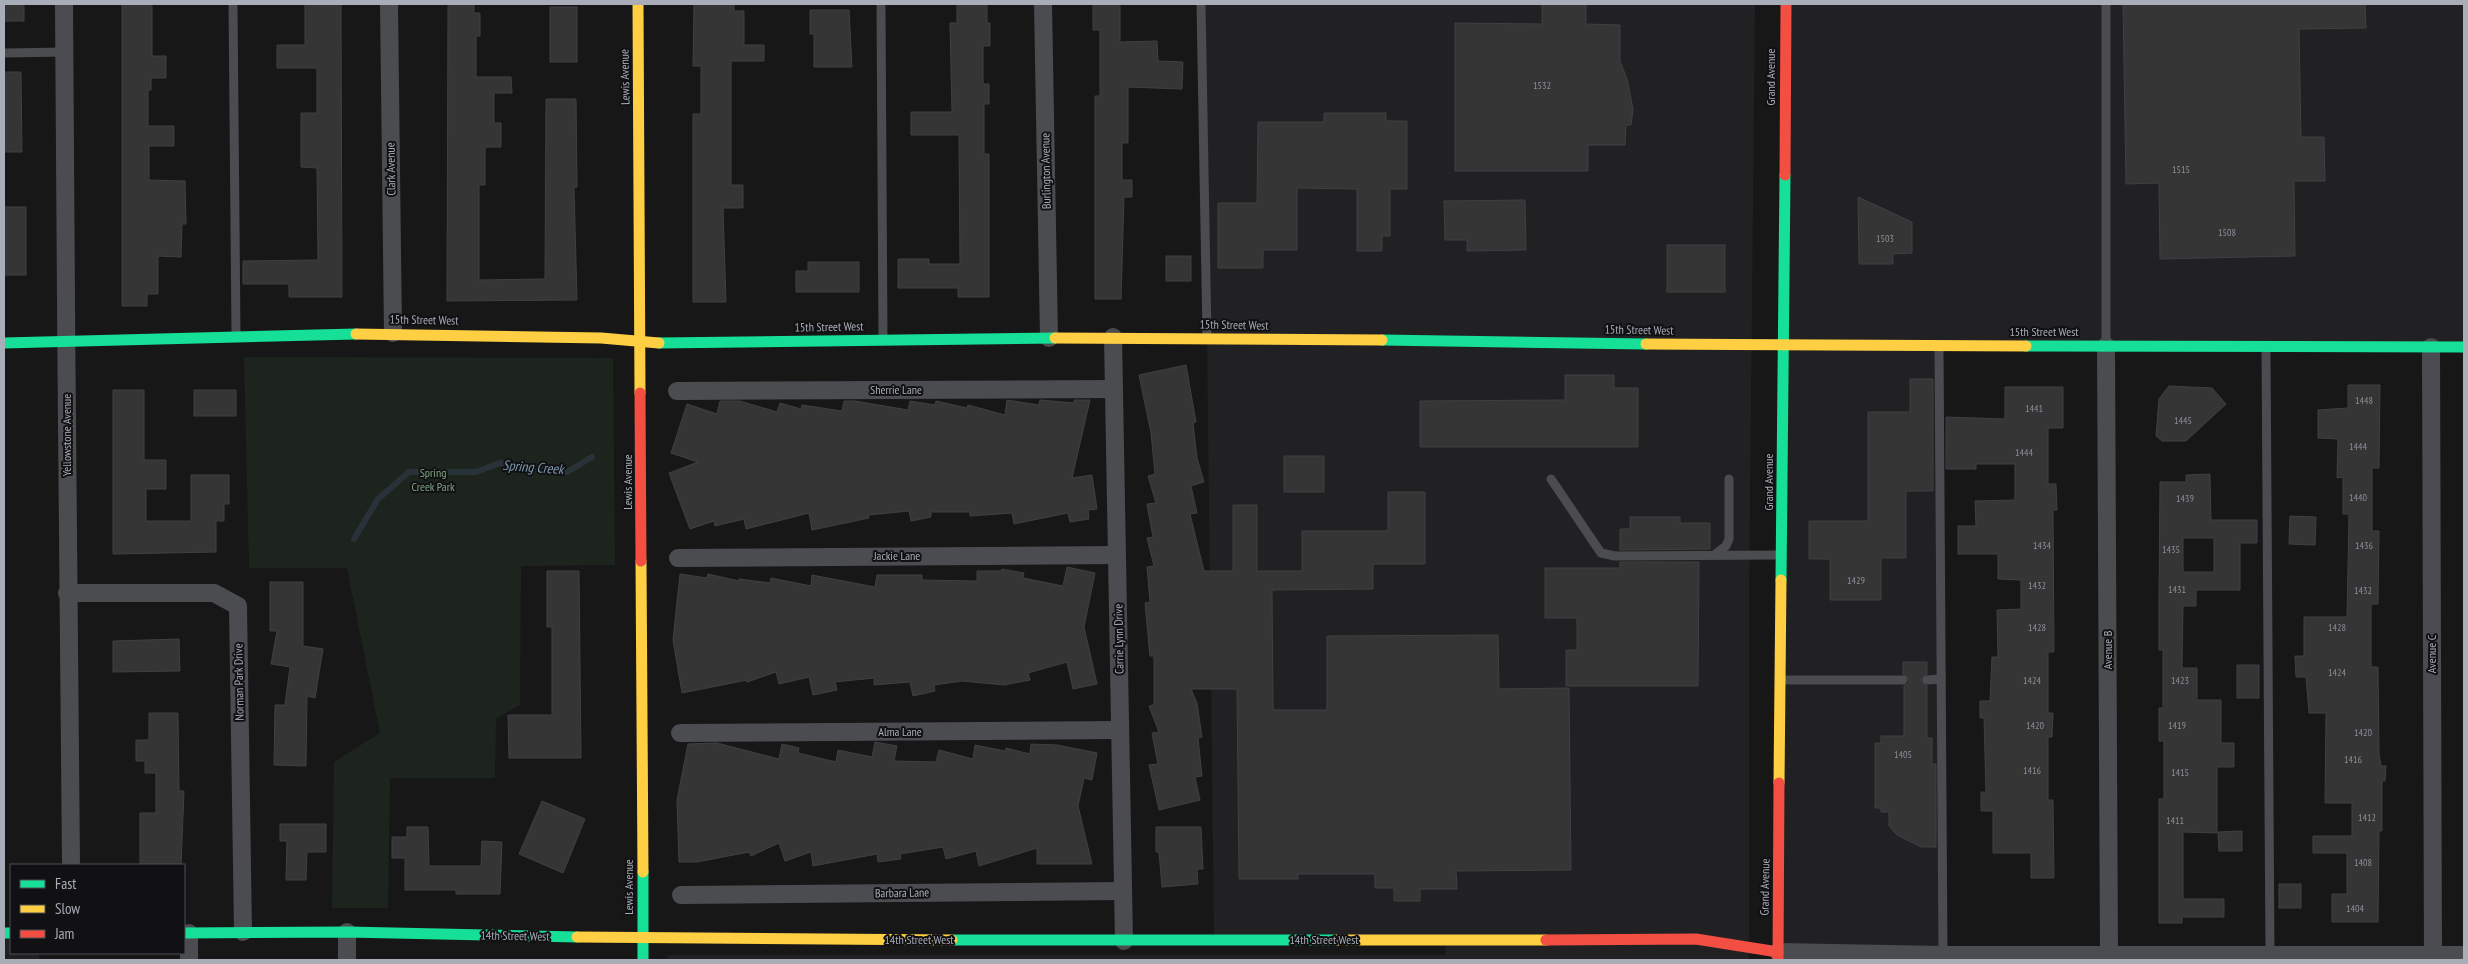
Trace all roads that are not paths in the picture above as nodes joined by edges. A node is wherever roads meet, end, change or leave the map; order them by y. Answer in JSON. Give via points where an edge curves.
{"nodes":[{"id":1,"x":64,"y":4,"type":"edge"},
{"id":2,"x":233,"y":4,"type":"edge"},
{"id":3,"x":389,"y":4,"type":"edge"},
{"id":4,"x":638,"y":4,"type":"edge"},
{"id":5,"x":881,"y":4,"type":"edge"},
{"id":6,"x":1043,"y":4,"type":"edge"},
{"id":7,"x":1201,"y":4,"type":"edge"},
{"id":8,"x":1786,"y":4,"type":"edge"},
{"id":9,"x":2106,"y":4,"type":"edge"},
{"id":10,"x":65,"y":52,"type":"junction"},
{"id":11,"x":4,"y":53,"type":"edge"},
{"id":12,"x":393,"y":333,"type":"junction"},
{"id":13,"x":1114,"y":337,"type":"junction"},
{"id":14,"x":236,"y":338,"type":"junction"},
{"id":15,"x":1049,"y":338,"type":"junction"},
{"id":16,"x":1208,"y":338,"type":"junction"},
{"id":17,"x":883,"y":340,"type":"junction"},
{"id":18,"x":68,"y":342,"type":"junction"},
{"id":19,"x":4,"y":343,"type":"edge"},
{"id":20,"x":641,"y":343,"type":"junction"},
{"id":21,"x":1784,"y":345,"type":"junction"},
{"id":22,"x":1939,"y":346,"type":"junction"},
{"id":23,"x":2106,"y":346,"type":"junction"},
{"id":24,"x":2266,"y":346,"type":"junction"},
{"id":25,"x":2431,"y":347,"type":"junction"},
{"id":26,"x":2464,"y":347,"type":"edge"},
{"id":27,"x":1114,"y":389,"type":"junction"},
{"id":28,"x":677,"y":391,"type":"dead end"},
{"id":29,"x":1551,"y":478,"type":"dead end"},
{"id":30,"x":1729,"y":479,"type":"dead end"},
{"id":31,"x":1117,"y":555,"type":"junction"},
{"id":32,"x":1714,"y":555,"type":"junction"},
{"id":33,"x":1782,"y":555,"type":"junction"},
{"id":34,"x":678,"y":558,"type":"dead end"},
{"id":35,"x":67,"y":593,"type":"junction"},
{"id":36,"x":1941,"y":679,"type":"junction"},
{"id":37,"x":1781,"y":680,"type":"junction"},
{"id":38,"x":1904,"y":680,"type":"dead end"},
{"id":39,"x":1927,"y":680,"type":"dead end"},
{"id":40,"x":1120,"y":730,"type":"junction"},
{"id":41,"x":680,"y":734,"type":"dead end"},
{"id":42,"x":71,"y":864,"type":"edge"},
{"id":43,"x":1123,"y":891,"type":"junction"},
{"id":44,"x":680,"y":895,"type":"dead end"},
{"id":45,"x":243,"y":932,"type":"junction"},
{"id":46,"x":347,"y":932,"type":"junction"},
{"id":47,"x":186,"y":933,"type":"edge"},
{"id":48,"x":643,"y":939,"type":"junction"},
{"id":49,"x":1124,"y":941,"type":"junction"},
{"id":50,"x":1943,"y":955,"type":"junction"},
{"id":51,"x":2109,"y":955,"type":"junction"},
{"id":52,"x":2464,"y":955,"type":"edge"},
{"id":53,"x":1778,"y":956,"type":"edge"},
{"id":54,"x":2270,"y":956,"type":"junction"},
{"id":55,"x":2433,"y":958,"type":"edge"},
{"id":56,"x":189,"y":960,"type":"edge"},
{"id":57,"x":347,"y":960,"type":"edge"},
{"id":58,"x":643,"y":960,"type":"edge"}],
"edges":[{"from":1,"to":10,"type":"street","name":"Yellowstone Avenue"},
{"from":2,"to":14,"type":"lane"},
{"from":3,"to":12,"type":"street","name":"Clark Avenue"},
{"from":4,"to":20,"type":"street","name":"Lewis Avenue"},
{"from":5,"to":17,"type":"lane"},
{"from":6,"to":15,"type":"street","name":"Burlington Avenue"},
{"from":7,"to":16,"type":"lane"},
{"from":8,"to":21,"type":"street","name":"Grand Avenue"},
{"from":9,"to":23,"type":"lane"},
{"from":10,"to":11,"type":"lane"},
{"from":10,"to":18,"type":"street","name":"Yellowstone Avenue"},
{"from":12,"to":14,"type":"street","name":"15th Street West"},
{"from":12,"to":20,"type":"street","name":"15th Street West","via":[[601,338]]},
{"from":13,"to":15,"type":"street","name":"15th Street West"},
{"from":13,"to":16,"type":"street","name":"15th Street West"},
{"from":13,"to":27,"type":"street","name":"Carrie Lynn Drive"},
{"from":14,"to":18,"type":"street","name":"15th Street West"},
{"from":15,"to":17,"type":"street","name":"15th Street West"},
{"from":16,"to":21,"type":"street","name":"15th Street West"},
{"from":17,"to":20,"type":"street","name":"15th Street West"},
{"from":18,"to":19,"type":"street","name":"15th Street West"},
{"from":18,"to":35,"type":"street","name":"Yellowstone Avenue"},
{"from":20,"to":48,"type":"street","name":"Lewis Avenue"},
{"from":21,"to":22,"type":"street","name":"15th Street West"},
{"from":21,"to":33,"type":"street","name":"Grand Avenue"},
{"from":22,"to":23,"type":"street","name":"15th Street West"},
{"from":22,"to":36,"type":"lane"},
{"from":23,"to":24,"type":"street","name":"15th Street West"},
{"from":23,"to":51,"type":"street","name":"Avenue B"},
{"from":24,"to":25,"type":"street","name":"15th Street West"},
{"from":24,"to":54,"type":"lane"},
{"from":25,"to":26,"type":"street","name":"15th Street West"},
{"from":25,"to":55,"type":"street","name":"Avenue C"},
{"from":27,"to":28,"type":"street","name":"Sherrie Lane"},
{"from":27,"to":31,"type":"street","name":"Carrie Lynn Drive"},
{"from":29,"to":32,"type":"lane","via":[[1601,553],[1614,556]]},
{"from":30,"to":32,"type":"lane","via":[[1729,540]]},
{"from":31,"to":34,"type":"street","name":"Jackie Lane"},
{"from":31,"to":40,"type":"street","name":"Carrie Lynn Drive"},
{"from":32,"to":33,"type":"lane"},
{"from":33,"to":37,"type":"street","name":"Grand Avenue"},
{"from":35,"to":42,"type":"street","name":"Yellowstone Avenue"},
{"from":35,"to":45,"type":"street","name":"Norman Park Drive","via":[[214,593],[238,606]]},
{"from":36,"to":39,"type":"lane"},
{"from":36,"to":50,"type":"lane"},
{"from":37,"to":38,"type":"lane"},
{"from":37,"to":53,"type":"street","name":"Grand Avenue"},
{"from":40,"to":41,"type":"street","name":"Alma Lane"},
{"from":40,"to":43,"type":"street","name":"Carrie Lynn Drive"},
{"from":43,"to":44,"type":"street","name":"Barbara Lane"},
{"from":43,"to":49,"type":"street","name":"Carrie Lynn Drive"},
{"from":45,"to":46,"type":"street","name":"14th Street West"},
{"from":45,"to":47,"type":"street","name":"14th Street West"},
{"from":46,"to":48,"type":"street","name":"14th Street West"},
{"from":46,"to":57,"type":"street"},
{"from":47,"to":56,"type":"street"},
{"from":48,"to":49,"type":"street","name":"14th Street West"},
{"from":48,"to":58,"type":"street","name":"Lewis Avenue"},
{"from":49,"to":53,"type":"street","name":"14th Street West","via":[[1696,939]]},
{"from":50,"to":51,"type":"street","name":"14th Street West"},
{"from":50,"to":53,"type":"street","name":"14th Street West"},
{"from":51,"to":54,"type":"street","name":"14th Street West"},
{"from":52,"to":55,"type":"street","name":"14th Street West"},
{"from":54,"to":55,"type":"street","name":"14th Street West"}]}
